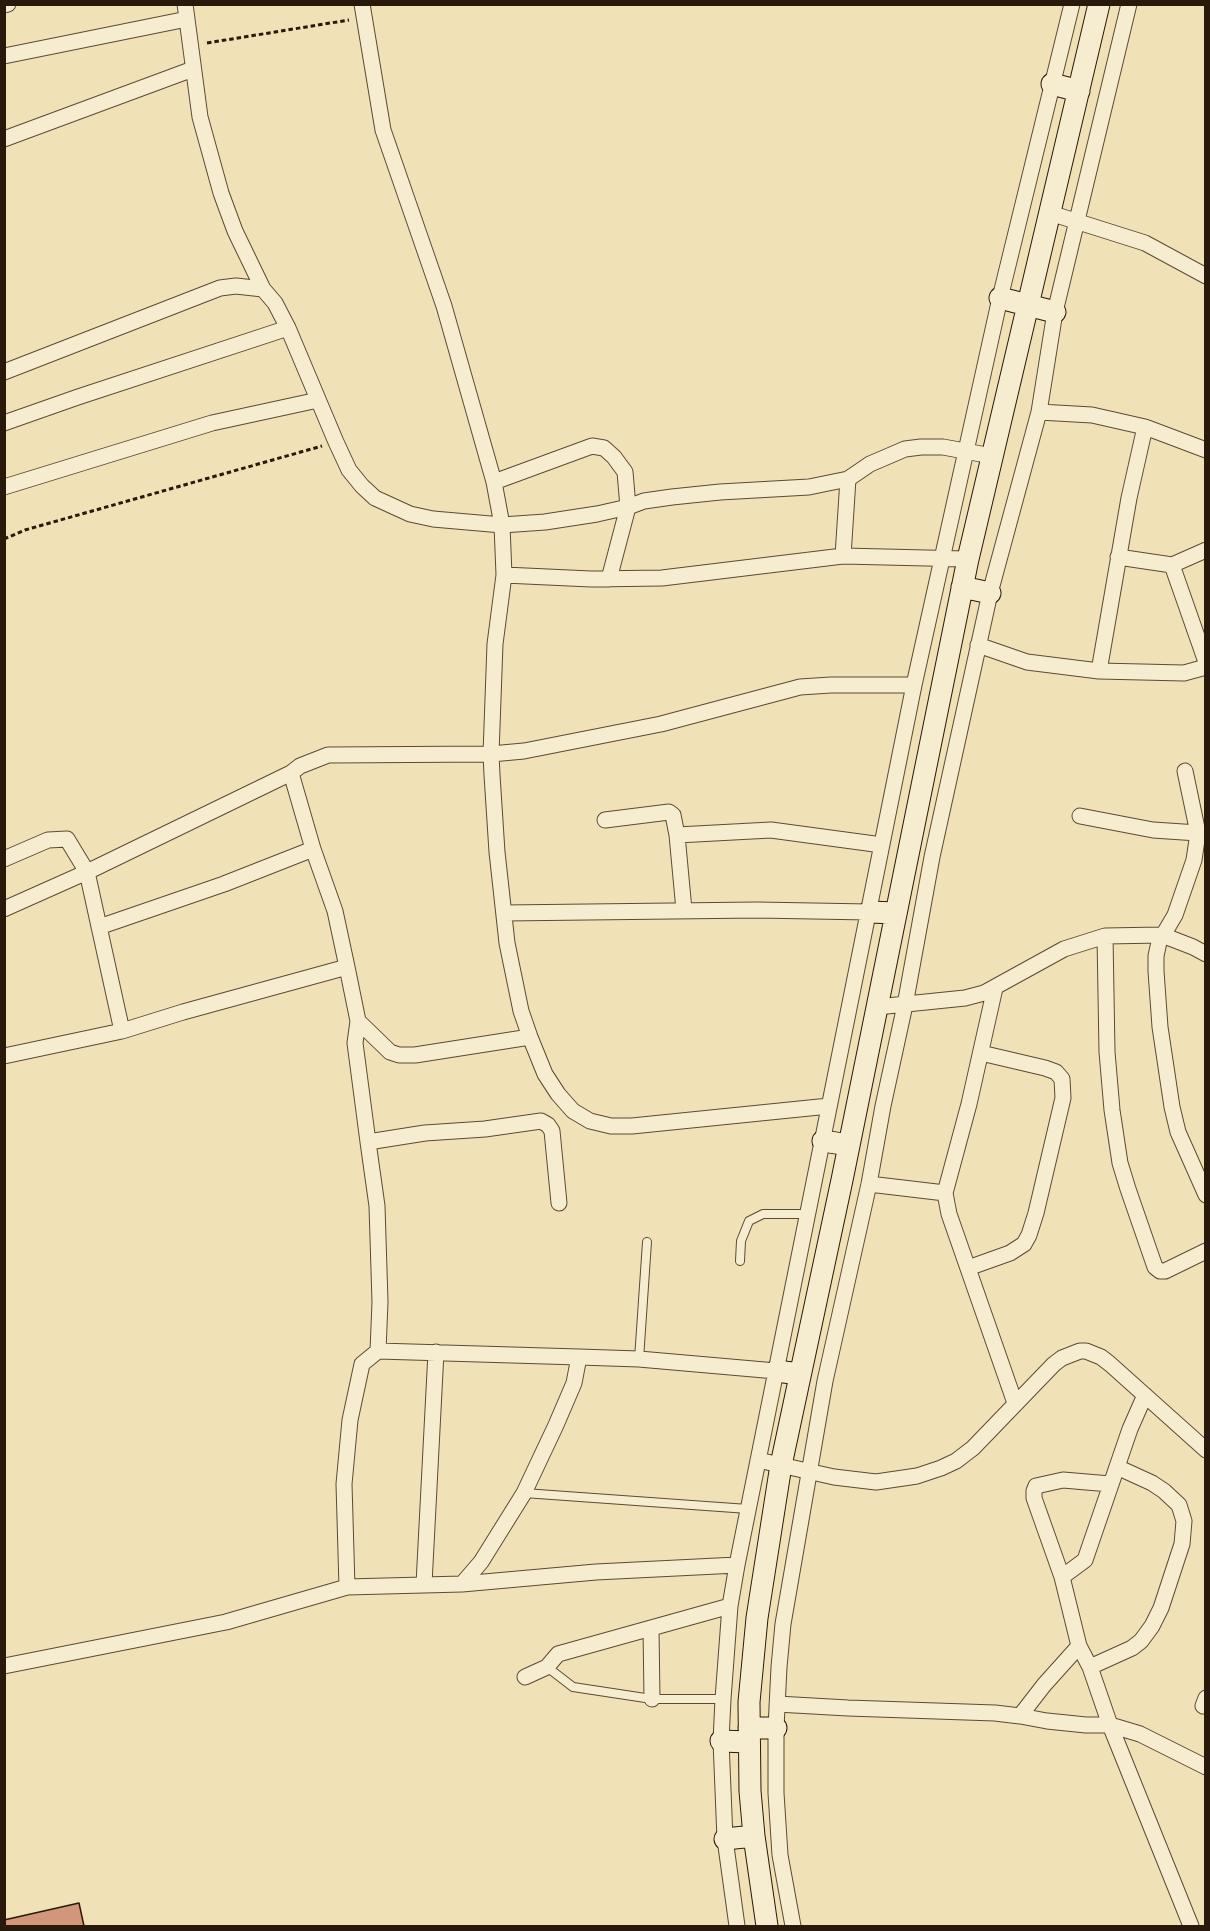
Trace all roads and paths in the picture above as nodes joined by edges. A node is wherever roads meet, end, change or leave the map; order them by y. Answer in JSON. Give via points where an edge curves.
{"nodes":[{"id":1,"x":1072,"y":4,"type":"edge"},
{"id":2,"x":1100,"y":4,"type":"edge"},
{"id":3,"x":1129,"y":4,"type":"edge"},
{"id":4,"x":363,"y":11,"type":"edge"},
{"id":5,"x":186,"y":12,"type":"edge"},
{"id":6,"x":190,"y":46,"type":"junction"},
{"id":7,"x":4,"y":56,"type":"edge"},
{"id":8,"x":193,"y":69,"type":"junction"},
{"id":9,"x":1052,"y":84,"type":"junction"},
{"id":10,"x":1079,"y":91,"type":"junction"},
{"id":11,"x":4,"y":140,"type":"edge"},
{"id":12,"x":1050,"y":213,"type":"junction"},
{"id":13,"x":1077,"y":222,"type":"junction"},
{"id":14,"x":1206,"y":276,"type":"edge"},
{"id":15,"x":263,"y":289,"type":"junction"},
{"id":16,"x":1000,"y":298,"type":"junction"},
{"id":17,"x":1028,"y":305,"type":"junction"},
{"id":18,"x":1055,"y":312,"type":"junction"},
{"id":19,"x":288,"y":328,"type":"junction"},
{"id":20,"x":4,"y":372,"type":"edge"},
{"id":21,"x":318,"y":400,"type":"junction"},
{"id":22,"x":1039,"y":412,"type":"junction"},
{"id":23,"x":4,"y":423,"type":"edge"},
{"id":24,"x":1145,"y":427,"type":"junction"},
{"id":25,"x":336,"y":442,"type":"junction"},
{"id":26,"x":966,"y":450,"type":"junction"},
{"id":27,"x":1206,"y":450,"type":"edge"},
{"id":28,"x":992,"y":456,"type":"junction"},
{"id":29,"x":848,"y":479,"type":"junction"},
{"id":30,"x":494,"y":482,"type":"junction"},
{"id":31,"x":4,"y":487,"type":"edge"},
{"id":32,"x":628,"y":507,"type":"junction"},
{"id":33,"x":502,"y":525,"type":"junction"},
{"id":34,"x":4,"y":539,"type":"edge"},
{"id":35,"x":1206,"y":550,"type":"edge"},
{"id":36,"x":843,"y":556,"type":"junction"},
{"id":37,"x":1118,"y":557,"type":"junction"},
{"id":38,"x":944,"y":558,"type":"junction"},
{"id":39,"x":968,"y":559,"type":"junction"},
{"id":40,"x":1172,"y":565,"type":"junction"},
{"id":41,"x":504,"y":575,"type":"junction"},
{"id":42,"x":609,"y":579,"type":"junction"},
{"id":43,"x":963,"y":587,"type":"junction"},
{"id":44,"x":990,"y":593,"type":"junction"},
{"id":45,"x":978,"y":645,"type":"junction"},
{"id":46,"x":1206,"y":662,"type":"edge"},
{"id":47,"x":1206,"y":667,"type":"edge"},
{"id":48,"x":1099,"y":671,"type":"junction"},
{"id":49,"x":914,"y":685,"type":"junction"},
{"id":50,"x":490,"y":754,"type":"junction"},
{"id":51,"x":1185,"y":771,"type":"dead end"},
{"id":52,"x":291,"y":773,"type":"junction"},
{"id":53,"x":1080,"y":816,"type":"dead end"},
{"id":54,"x":605,"y":820,"type":"dead end"},
{"id":55,"x":1198,"y":833,"type":"junction"},
{"id":56,"x":677,"y":835,"type":"junction"},
{"id":57,"x":882,"y":845,"type":"junction"},
{"id":58,"x":313,"y":849,"type":"junction"},
{"id":59,"x":4,"y":859,"type":"edge"},
{"id":60,"x":87,"y":872,"type":"junction"},
{"id":61,"x":4,"y":909,"type":"edge"},
{"id":62,"x":684,"y":910,"type":"junction"},
{"id":63,"x":869,"y":912,"type":"junction"},
{"id":64,"x":504,"y":913,"type":"junction"},
{"id":65,"x":896,"y":913,"type":"junction"},
{"id":66,"x":99,"y":927,"type":"junction"},
{"id":67,"x":1162,"y":935,"type":"junction"},
{"id":68,"x":1105,"y":936,"type":"junction"},
{"id":69,"x":1206,"y":954,"type":"edge"},
{"id":70,"x":347,"y":967,"type":"junction"},
{"id":71,"x":995,"y":988,"type":"junction"},
{"id":72,"x":905,"y":1005,"type":"junction"},
{"id":73,"x":877,"y":1007,"type":"junction"},
{"id":74,"x":358,"y":1021,"type":"junction"},
{"id":75,"x":123,"y":1031,"type":"junction"},
{"id":76,"x":530,"y":1037,"type":"junction"},
{"id":77,"x":981,"y":1053,"type":"junction"},
{"id":78,"x":4,"y":1056,"type":"edge"},
{"id":79,"x":829,"y":1106,"type":"junction"},
{"id":80,"x":823,"y":1141,"type":"junction"},
{"id":81,"x":368,"y":1142,"type":"junction"},
{"id":82,"x":849,"y":1145,"type":"junction"},
{"id":83,"x":869,"y":1184,"type":"junction"},
{"id":84,"x":945,"y":1193,"type":"junction"},
{"id":85,"x":1206,"y":1195,"type":"edge"},
{"id":86,"x":560,"y":1203,"type":"dead end"},
{"id":87,"x":807,"y":1214,"type":"junction"},
{"id":88,"x":646,"y":1242,"type":"dead end"},
{"id":89,"x":1206,"y":1251,"type":"edge"},
{"id":90,"x":740,"y":1261,"type":"dead end"},
{"id":91,"x":968,"y":1268,"type":"junction"},
{"id":92,"x":378,"y":1351,"type":"junction"},
{"id":93,"x":436,"y":1352,"type":"junction"},
{"id":94,"x":579,"y":1357,"type":"junction"},
{"id":95,"x":639,"y":1359,"type":"junction"},
{"id":96,"x":776,"y":1371,"type":"junction"},
{"id":97,"x":800,"y":1374,"type":"junction"},
{"id":98,"x":1145,"y":1395,"type":"junction"},
{"id":99,"x":1016,"y":1403,"type":"junction"},
{"id":100,"x":1206,"y":1450,"type":"edge"},
{"id":101,"x":758,"y":1460,"type":"junction"},
{"id":102,"x":781,"y":1465,"type":"junction"},
{"id":103,"x":1117,"y":1467,"type":"junction"},
{"id":104,"x":809,"y":1472,"type":"junction"},
{"id":105,"x":1110,"y":1484,"type":"junction"},
{"id":106,"x":524,"y":1492,"type":"junction"},
{"id":107,"x":748,"y":1509,"type":"junction"},
{"id":108,"x":737,"y":1565,"type":"junction"},
{"id":109,"x":1062,"y":1577,"type":"junction"},
{"id":110,"x":424,"y":1584,"type":"junction"},
{"id":111,"x":462,"y":1584,"type":"junction"},
{"id":112,"x":347,"y":1587,"type":"junction"},
{"id":113,"x":730,"y":1606,"type":"junction"},
{"id":114,"x":651,"y":1628,"type":"junction"},
{"id":115,"x":1079,"y":1646,"type":"junction"},
{"id":116,"x":4,"y":1666,"type":"edge"},
{"id":117,"x":547,"y":1667,"type":"junction"},
{"id":118,"x":1090,"y":1667,"type":"junction"},
{"id":119,"x":525,"y":1677,"type":"dead end"},
{"id":120,"x":652,"y":1699,"type":"junction"},
{"id":121,"x":723,"y":1700,"type":"junction"},
{"id":122,"x":777,"y":1704,"type":"junction"},
{"id":123,"x":1020,"y":1716,"type":"junction"},
{"id":124,"x":1110,"y":1725,"type":"junction"},
{"id":125,"x":776,"y":1728,"type":"junction"},
{"id":126,"x":749,"y":1735,"type":"junction"},
{"id":127,"x":722,"y":1742,"type":"junction"},
{"id":128,"x":1206,"y":1767,"type":"edge"},
{"id":129,"x":754,"y":1836,"type":"junction"},
{"id":130,"x":725,"y":1839,"type":"junction"},
{"id":131,"x":737,"y":1926,"type":"edge"},
{"id":132,"x":767,"y":1926,"type":"edge"},
{"id":133,"x":793,"y":1926,"type":"edge"},
{"id":134,"x":1191,"y":1926,"type":"edge"}],
"edges":[{"from":1,"to":9,"type":"street"},
{"from":2,"to":10,"type":"main road"},
{"from":3,"to":13,"type":"street"},
{"from":4,"to":6,"type":"path"},
{"from":4,"to":30,"type":"street","via":[[382,130],[444,306]]},
{"from":5,"to":6,"type":"street"},
{"from":5,"to":7,"type":"street"},
{"from":6,"to":8,"type":"street"},
{"from":8,"to":11,"type":"street"},
{"from":8,"to":15,"type":"street","via":[[200,117],[221,193]]},
{"from":9,"to":10,"type":"main road"},
{"from":9,"to":16,"type":"street"},
{"from":10,"to":12,"type":"main road"},
{"from":12,"to":13,"type":"street"},
{"from":12,"to":17,"type":"main road"},
{"from":13,"to":14,"type":"street","via":[[1145,243]]},
{"from":13,"to":18,"type":"street"},
{"from":15,"to":19,"type":"street"},
{"from":15,"to":20,"type":"street","via":[[220,288]]},
{"from":16,"to":17,"type":"main road"},
{"from":16,"to":26,"type":"street"},
{"from":17,"to":18,"type":"main road"},
{"from":17,"to":28,"type":"main road"},
{"from":18,"to":22,"type":"street"},
{"from":19,"to":21,"type":"street"},
{"from":19,"to":23,"type":"street"},
{"from":21,"to":25,"type":"street"},
{"from":21,"to":31,"type":"street","via":[[212,423]]},
{"from":22,"to":24,"type":"street","via":[[1092,415]]},
{"from":22,"to":44,"type":"street"},
{"from":24,"to":27,"type":"street"},
{"from":24,"to":37,"type":"street"},
{"from":25,"to":33,"type":"street","via":[[349,470],[375,498],[433,519]]},
{"from":25,"to":34,"type":"path"},
{"from":26,"to":28,"type":"street"},
{"from":26,"to":29,"type":"street","via":[[904,449]]},
{"from":26,"to":38,"type":"street"},
{"from":28,"to":39,"type":"main road"},
{"from":29,"to":32,"type":"street","via":[[808,487],[672,497]]},
{"from":29,"to":36,"type":"street"},
{"from":30,"to":32,"type":"street","via":[[592,446],[604,448],[625,472]]},
{"from":30,"to":33,"type":"street"},
{"from":32,"to":33,"type":"street"},
{"from":32,"to":42,"type":"street"},
{"from":33,"to":41,"type":"street"},
{"from":35,"to":40,"type":"street"},
{"from":36,"to":38,"type":"street"},
{"from":36,"to":42,"type":"street","via":[[662,578]]},
{"from":37,"to":40,"type":"street"},
{"from":37,"to":48,"type":"street"},
{"from":38,"to":39,"type":"street"},
{"from":38,"to":49,"type":"street"},
{"from":39,"to":43,"type":"main road"},
{"from":40,"to":46,"type":"street"},
{"from":41,"to":42,"type":"street"},
{"from":41,"to":50,"type":"street","via":[[495,644]]},
{"from":43,"to":44,"type":"main road"},
{"from":43,"to":65,"type":"main road"},
{"from":44,"to":45,"type":"street"},
{"from":45,"to":48,"type":"street","via":[[1027,662]]},
{"from":45,"to":72,"type":"street"},
{"from":47,"to":48,"type":"street","via":[[1184,673]]},
{"from":49,"to":50,"type":"street","via":[[800,687],[661,724]]},
{"from":49,"to":57,"type":"street"},
{"from":50,"to":52,"type":"street","via":[[328,755]]},
{"from":50,"to":64,"type":"street"},
{"from":51,"to":55,"type":"street"},
{"from":52,"to":58,"type":"street"},
{"from":52,"to":60,"type":"street"},
{"from":53,"to":55,"type":"street","via":[[1153,830]]},
{"from":54,"to":56,"type":"street","via":[[669,812]]},
{"from":55,"to":67,"type":"street","via":[[1182,897]]},
{"from":56,"to":57,"type":"street","via":[[771,830]]},
{"from":56,"to":62,"type":"street"},
{"from":57,"to":63,"type":"street"},
{"from":58,"to":66,"type":"street"},
{"from":58,"to":70,"type":"street","via":[[335,911]]},
{"from":59,"to":60,"type":"street","via":[[48,840],[67,839]]},
{"from":60,"to":61,"type":"street"},
{"from":60,"to":66,"type":"street"},
{"from":62,"to":63,"type":"street"},
{"from":62,"to":64,"type":"street"},
{"from":63,"to":65,"type":"main road"},
{"from":63,"to":79,"type":"street"},
{"from":64,"to":76,"type":"street","via":[[521,1011]]},
{"from":65,"to":73,"type":"main road"},
{"from":66,"to":75,"type":"street"},
{"from":67,"to":68,"type":"street"},
{"from":67,"to":69,"type":"street"},
{"from":67,"to":85,"type":"street","via":[[1156,970],[1168,1085],[1178,1132]]},
{"from":68,"to":71,"type":"street","via":[[1064,949]]},
{"from":68,"to":89,"type":"street","via":[[1112,1110],[1128,1189],[1155,1267],[1160,1271]]},
{"from":70,"to":74,"type":"street"},
{"from":70,"to":75,"type":"street"},
{"from":71,"to":72,"type":"street","via":[[965,998]]},
{"from":71,"to":77,"type":"street"},
{"from":72,"to":73,"type":"street"},
{"from":72,"to":83,"type":"street"},
{"from":73,"to":82,"type":"main road"},
{"from":74,"to":76,"type":"street","via":[[381,1045],[399,1055]]},
{"from":74,"to":81,"type":"street","via":[[355,1044]]},
{"from":75,"to":78,"type":"street"},
{"from":76,"to":79,"type":"street","via":[[558,1094],[590,1122],[632,1126]]},
{"from":77,"to":84,"type":"street"},
{"from":77,"to":91,"type":"street","via":[[1052,1070],[1062,1079],[1064,1089],[1029,1236],[1010,1253]]},
{"from":79,"to":80,"type":"street"},
{"from":80,"to":82,"type":"main road"},
{"from":80,"to":87,"type":"street"},
{"from":81,"to":86,"type":"street","via":[[541,1121],[552,1131]]},
{"from":81,"to":92,"type":"street","via":[[377,1206]]},
{"from":82,"to":97,"type":"main road"},
{"from":83,"to":84,"type":"street"},
{"from":83,"to":104,"type":"street"},
{"from":84,"to":91,"type":"street"},
{"from":87,"to":90,"type":"lane","via":[[763,1214],[749,1221],[741,1241]]},
{"from":87,"to":96,"type":"street"},
{"from":88,"to":95,"type":"lane"},
{"from":91,"to":99,"type":"street"},
{"from":92,"to":93,"type":"street"},
{"from":92,"to":112,"type":"street","via":[[362,1364],[350,1420],[344,1484]]},
{"from":93,"to":94,"type":"street"},
{"from":93,"to":110,"type":"street"},
{"from":94,"to":95,"type":"street"},
{"from":94,"to":106,"type":"street","via":[[574,1383]]},
{"from":95,"to":96,"type":"street"},
{"from":96,"to":97,"type":"main road"},
{"from":96,"to":101,"type":"street"},
{"from":97,"to":102,"type":"main road"},
{"from":98,"to":99,"type":"street","via":[[1101,1357],[1086,1351],[1054,1364]]},
{"from":98,"to":100,"type":"street"},
{"from":98,"to":103,"type":"street"},
{"from":99,"to":104,"type":"street","via":[[973,1448],[956,1461],[925,1474],[876,1482]]},
{"from":101,"to":102,"type":"street"},
{"from":101,"to":107,"type":"street"},
{"from":102,"to":104,"type":"street"},
{"from":102,"to":126,"type":"main road","via":[[757,1618]]},
{"from":103,"to":105,"type":"street"},
{"from":103,"to":118,"type":"street","via":[[1152,1483],[1179,1505],[1184,1521],[1182,1544],[1161,1608],[1141,1641]]},
{"from":104,"to":122,"type":"street","via":[[783,1623]]},
{"from":105,"to":109,"type":"street","via":[[1085,1560]]},
{"from":105,"to":109,"type":"street","via":[[1063,1480],[1036,1486],[1034,1498]]},
{"from":106,"to":107,"type":"lane"},
{"from":106,"to":111,"type":"street","via":[[481,1562]]},
{"from":107,"to":108,"type":"street"},
{"from":108,"to":111,"type":"street"},
{"from":108,"to":113,"type":"street"},
{"from":109,"to":115,"type":"street"},
{"from":110,"to":111,"type":"street"},
{"from":110,"to":112,"type":"street"},
{"from":112,"to":116,"type":"street","via":[[226,1622]]},
{"from":113,"to":114,"type":"street"},
{"from":113,"to":121,"type":"street"},
{"from":114,"to":117,"type":"street","via":[[558,1654]]},
{"from":114,"to":120,"type":"street"},
{"from":115,"to":118,"type":"street"},
{"from":115,"to":123,"type":"street"},
{"from":117,"to":119,"type":"street"},
{"from":117,"to":120,"type":"lane","via":[[573,1687]]},
{"from":118,"to":124,"type":"street"},
{"from":120,"to":121,"type":"lane"},
{"from":121,"to":127,"type":"street"},
{"from":122,"to":123,"type":"street"},
{"from":122,"to":125,"type":"street"},
{"from":123,"to":124,"type":"street"},
{"from":124,"to":128,"type":"street","via":[[1140,1734]]},
{"from":124,"to":134,"type":"street"},
{"from":125,"to":126,"type":"main road"},
{"from":125,"to":133,"type":"street","via":[[780,1855]]},
{"from":126,"to":127,"type":"main road"},
{"from":126,"to":129,"type":"main road"},
{"from":127,"to":130,"type":"street"},
{"from":129,"to":130,"type":"main road"},
{"from":129,"to":132,"type":"main road"},
{"from":130,"to":131,"type":"street"}]}
